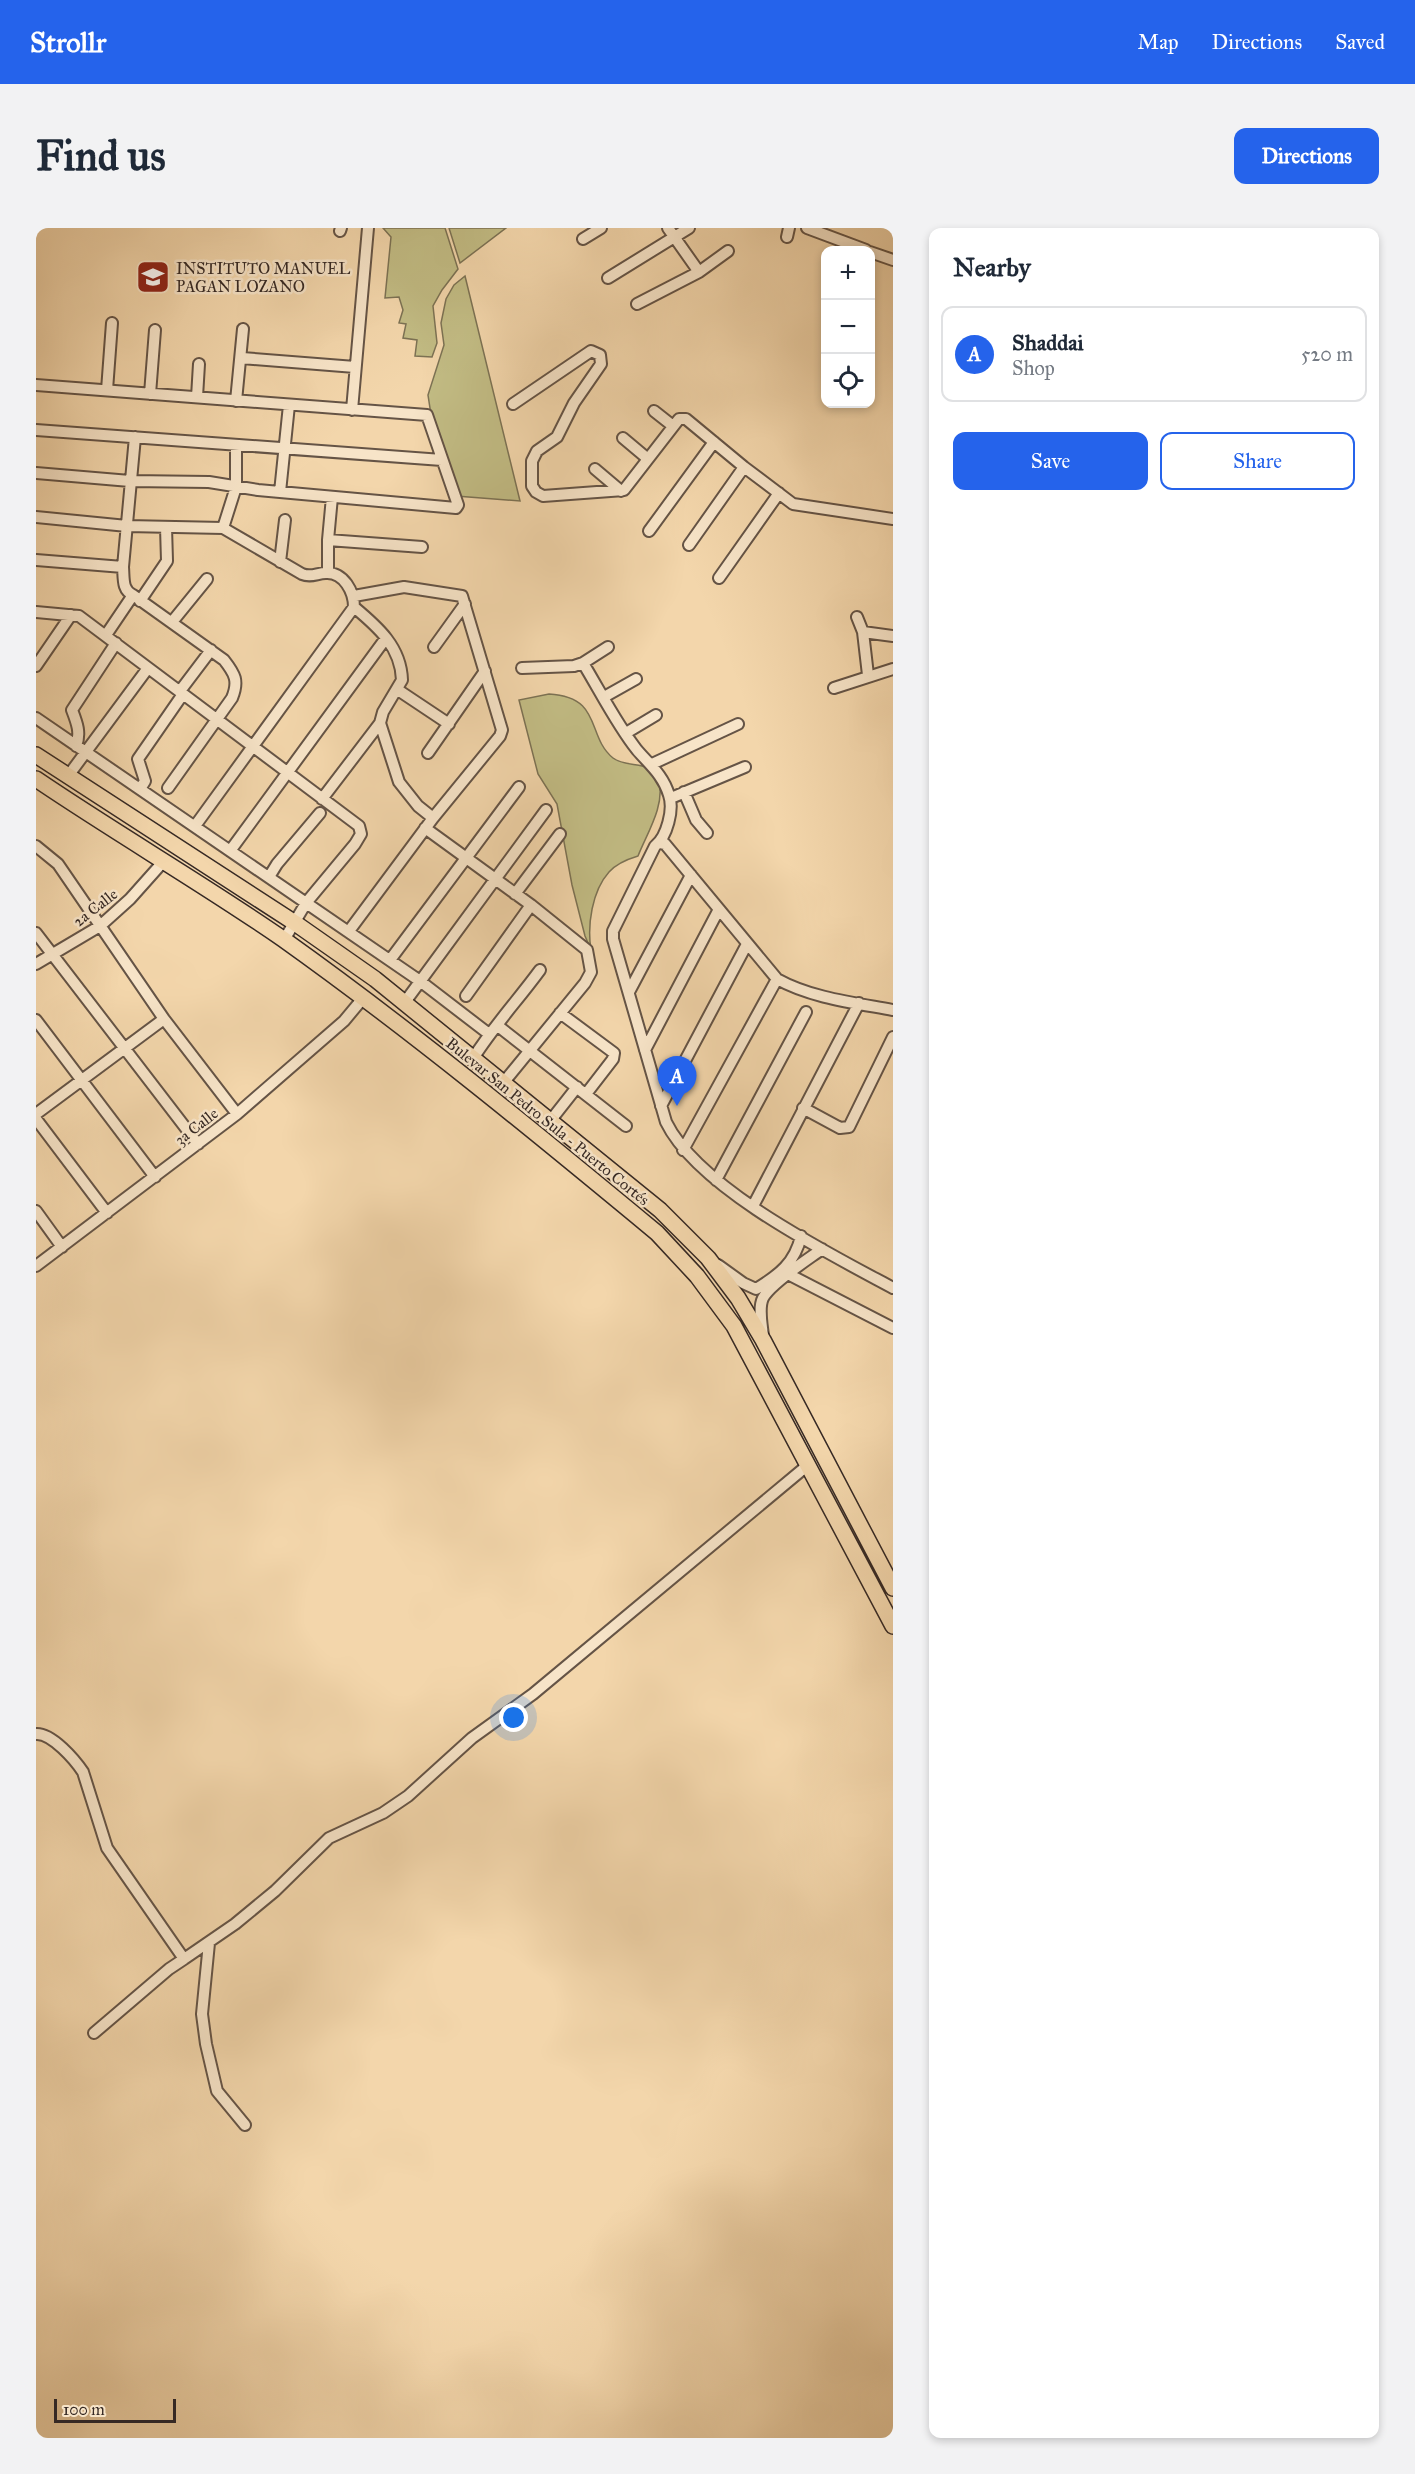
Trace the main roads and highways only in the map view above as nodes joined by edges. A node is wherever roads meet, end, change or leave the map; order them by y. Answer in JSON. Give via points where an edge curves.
{"nodes":[{"id":1,"x":36,"y":755,"type":"edge"},
{"id":2,"x":36,"y":778,"type":"edge"},
{"id":3,"x":808,"y":1465,"type":"junction"},
{"id":4,"x":847,"y":1500,"type":"junction"},
{"id":5,"x":845,"y":1535,"type":"junction"},
{"id":6,"x":878,"y":1559,"type":"junction"},
{"id":7,"x":893,"y":1588,"type":"edge"},
{"id":8,"x":893,"y":1626,"type":"edge"}],
"edges":[{"from":1,"to":4,"type":"highway","name":"Bulevar San Pedro Sula - Puerto Cortés","via":[[375,979],[660,1210],[708,1258],[738,1298]]},
{"from":2,"to":3,"type":"highway","name":"Bulevar San Pedro Sula - Puerto Cortés","via":[[284,940],[363,997],[657,1233],[697,1276],[734,1326]]},
{"from":3,"to":4,"type":"highway","via":[[818,1470],[843,1516],[848,1512]]},
{"from":3,"to":5,"type":"highway","name":"Bulevar San Pedro Sula - Puerto Cortés"},
{"from":4,"to":6,"type":"highway","name":"Bulevar San Pedro Sula - Puerto Cortés"},
{"from":5,"to":6,"type":"highway","via":[[843,1523],[850,1521],[868,1554]]},
{"from":5,"to":8,"type":"highway","name":"Bulevar San Pedro Sula - Puerto Cortés"},
{"from":6,"to":7,"type":"highway","name":"Bulevar San Pedro Sula - Puerto Cortés"}]}
